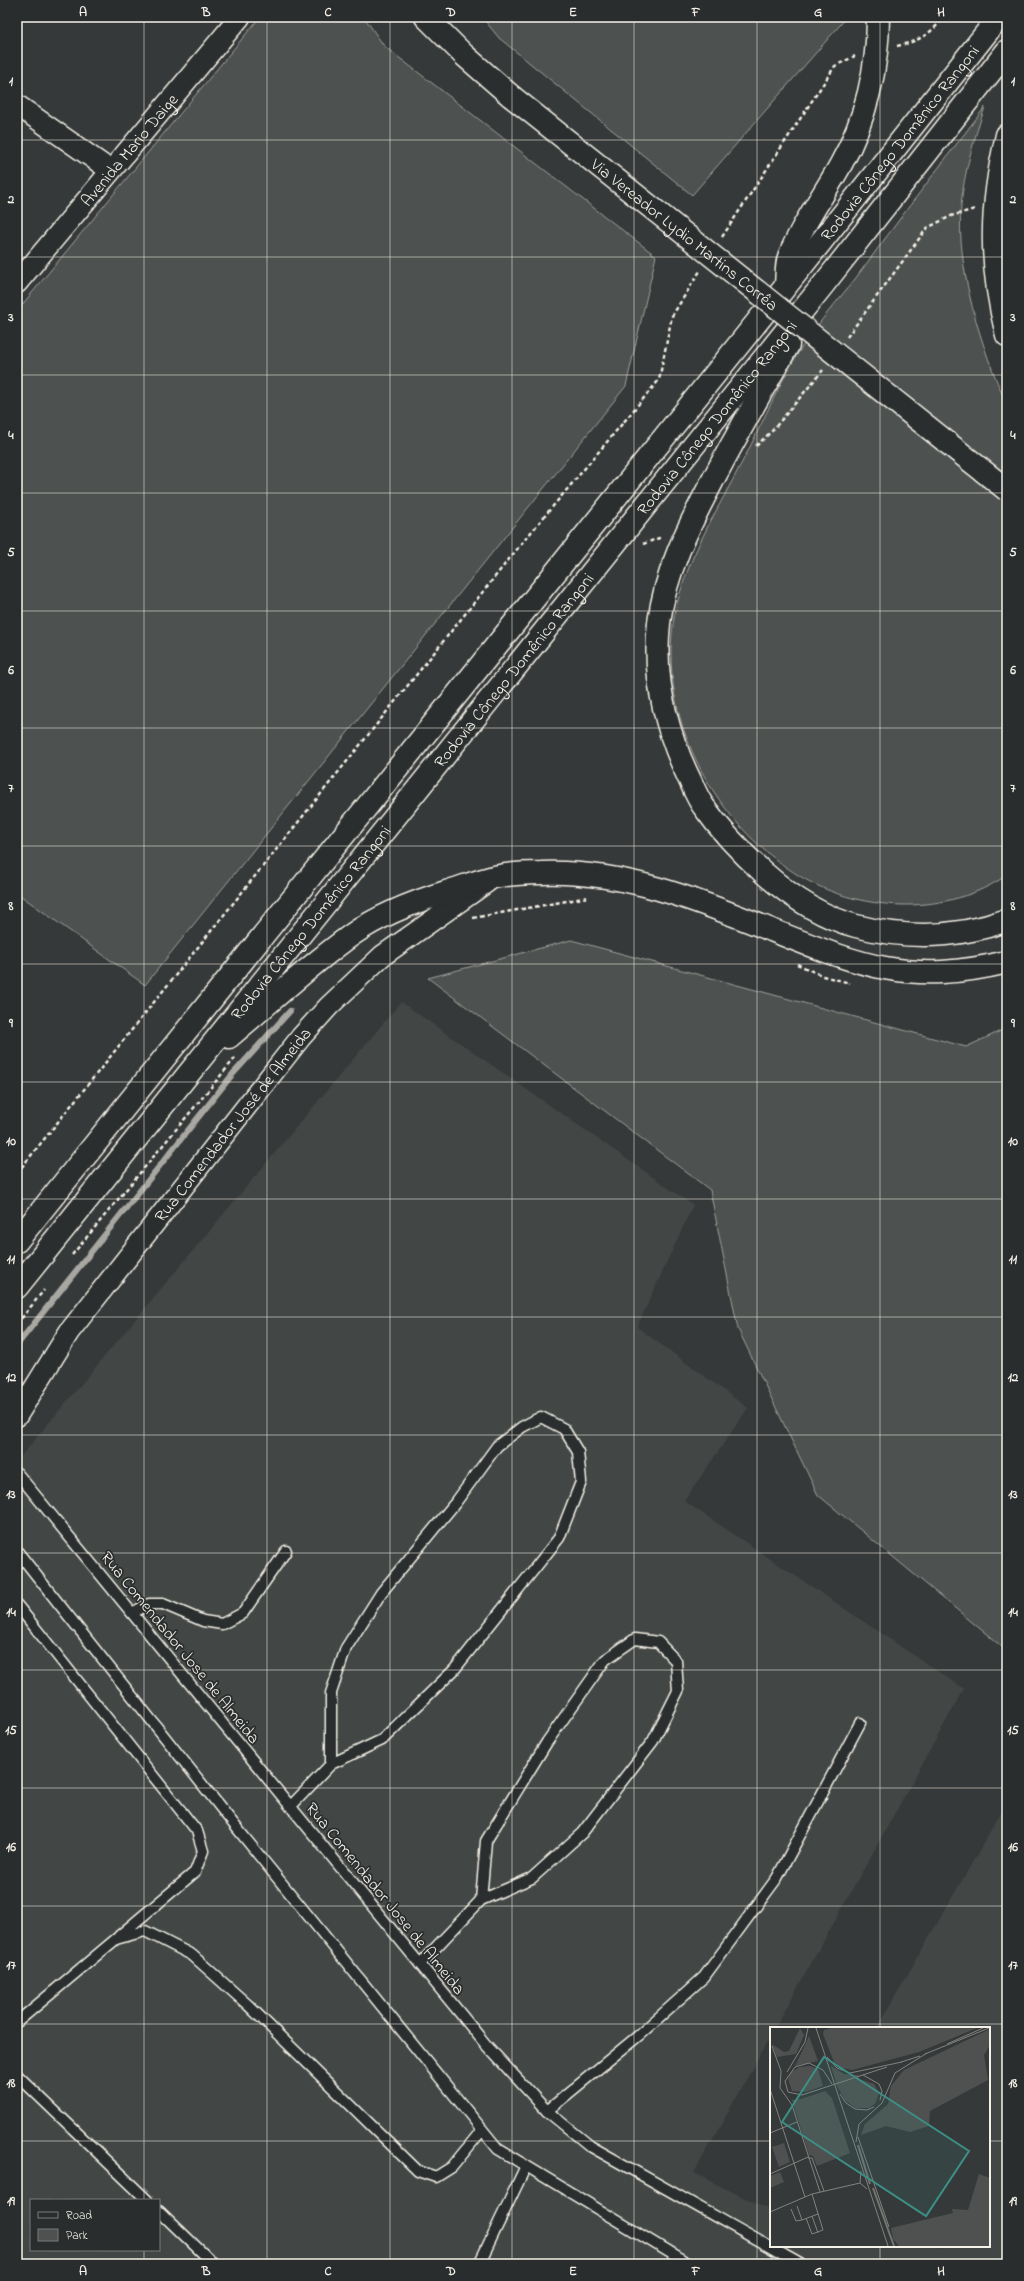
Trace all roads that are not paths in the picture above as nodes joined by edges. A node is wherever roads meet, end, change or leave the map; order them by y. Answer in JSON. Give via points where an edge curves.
{"nodes":[{"id":1,"x":240,"y":17,"type":"edge"},
{"id":2,"x":426,"y":17,"type":"edge"},
{"id":3,"x":878,"y":17,"type":"edge"},
{"id":4,"x":999,"y":17,"type":"edge"},
{"id":5,"x":1007,"y":51,"type":"edge"},
{"id":6,"x":17,"y":105,"type":"edge"},
{"id":7,"x":1007,"y":135,"type":"edge"},
{"id":8,"x":110,"y":170,"type":"junction"},
{"id":9,"x":17,"y":283,"type":"edge"},
{"id":10,"x":823,"y":285,"type":"junction"},
{"id":11,"x":786,"y":286,"type":"junction"},
{"id":12,"x":1007,"y":335,"type":"edge"},
{"id":13,"x":1007,"y":490,"type":"edge"},
{"id":14,"x":495,"y":877,"type":"junction"},
{"id":15,"x":1007,"y":920,"type":"edge"},
{"id":16,"x":1007,"y":962,"type":"edge"},
{"id":17,"x":192,"y":1068,"type":"junction"},
{"id":18,"x":19,"y":1238,"type":"edge"},
{"id":19,"x":17,"y":1287,"type":"edge"},
{"id":20,"x":17,"y":1416,"type":"edge"},
{"id":21,"x":17,"y":1472,"type":"edge"},
{"id":22,"x":17,"y":1551,"type":"edge"},
{"id":23,"x":286,"y":1551,"type":"dead end"},
{"id":24,"x":17,"y":1605,"type":"edge"},
{"id":25,"x":132,"y":1612,"type":"junction"},
{"id":26,"x":860,"y":1723,"type":"dead end"},
{"id":27,"x":331,"y":1764,"type":"junction"},
{"id":28,"x":290,"y":1806,"type":"junction"},
{"id":29,"x":481,"y":1900,"type":"junction"},
{"id":30,"x":116,"y":1939,"type":"junction"},
{"id":31,"x":420,"y":1964,"type":"junction"},
{"id":32,"x":17,"y":2022,"type":"edge"},
{"id":33,"x":17,"y":2075,"type":"edge"},
{"id":34,"x":547,"y":2111,"type":"junction"},
{"id":35,"x":482,"y":2130,"type":"junction"},
{"id":36,"x":526,"y":2166,"type":"junction"},
{"id":37,"x":146,"y":2199,"type":"edge"},
{"id":38,"x":160,"y":2212,"type":"edge"},
{"id":39,"x":214,"y":2264,"type":"edge"},
{"id":40,"x":479,"y":2264,"type":"edge"},
{"id":41,"x":689,"y":2264,"type":"edge"},
{"id":42,"x":800,"y":2264,"type":"edge"}],
"edges":[{"from":1,"to":8,"type":"street","name":"Avenida Mario Daige"},
{"from":2,"to":13,"type":"main road","name":"Via Vereador Lydio Martins Corrêa","bridge":true,"via":[[511,96]]},
{"from":3,"to":11,"type":"main road","via":[[871,82],[854,139],[789,258]]},
{"from":4,"to":11,"type":"main road","name":"Rodovia Cônego Domênico Rangoni"},
{"from":5,"to":10,"type":"main road","name":"Rodovia Cônego Domênico Rangoni"},
{"from":6,"to":8,"type":"street"},
{"from":7,"to":12,"type":"main road","via":[[996,183],[992,231],[995,276]]},
{"from":8,"to":9,"type":"street","name":"Avenida Mario Daige"},
{"from":10,"to":15,"type":"main road","via":[[736,436],[687,531],[667,581],[659,623],[658,670],[665,717],[680,758],[702,805],[743,854],[785,891],[819,912],[854,926],[928,936],[961,933]]},
{"from":10,"to":17,"type":"main road","name":"Rodovia Cônego Domênico Rangoni"},
{"from":11,"to":18,"type":"main road","name":"Rodovia Cônego Domênico Rangoni"},
{"from":14,"to":16,"type":"main road","via":[[556,872],[586,873],[625,879],[695,900],[846,959],[900,972],[957,972]]},
{"from":14,"to":17,"type":"main road","via":[[404,907],[355,932],[317,960]]},
{"from":14,"to":20,"type":"street","name":"Rua Comendador José de Almeida","via":[[382,956],[329,1006],[296,1043],[89,1306],[49,1362]]},
{"from":17,"to":19,"type":"main road","name":"Rodovia Cônego Domênico Rangoni"},
{"from":21,"to":25,"type":"lane","name":"Rua Comendador Jose de Almeida"},
{"from":22,"to":35,"type":"lane"},
{"from":23,"to":25,"type":"lane","via":[[243,1613],[222,1624],[203,1621],[162,1604],[149,1604]]},
{"from":24,"to":30,"type":"lane","via":[[197,1831],[204,1851],[195,1872]]},
{"from":25,"to":28,"type":"lane","name":"Rua Comendador Jose de Almeida"},
{"from":26,"to":34,"type":"lane","via":[[777,1878],[704,1977],[638,2036]]},
{"from":27,"to":27,"type":"lane","via":[[382,1740],[454,1670],[559,1538],[581,1482],[578,1452],[564,1429],[541,1418],[522,1427],[497,1446],[456,1502],[380,1593],[346,1648],[331,1693]]},
{"from":27,"to":28,"type":"lane"},
{"from":28,"to":31,"type":"lane","name":"Rua Comendador Jose de Almeida"},
{"from":29,"to":29,"type":"lane","via":[[486,1841],[547,1742],[605,1660],[635,1639],[658,1642],[676,1660],[678,1691],[653,1741],[582,1833],[532,1878]]},
{"from":29,"to":31,"type":"lane"},
{"from":30,"to":32,"type":"lane"},
{"from":30,"to":35,"type":"lane","via":[[145,1931],[192,1955],[248,2005],[418,2171],[436,2176],[452,2167]]},
{"from":31,"to":34,"type":"lane","name":"Rua Comendador Jose de Almeida","via":[[487,2046]]},
{"from":33,"to":37,"type":"lane"},
{"from":34,"to":42,"type":"lane","name":"Rua Comendador Jose de Almeida","via":[[590,2146]]},
{"from":35,"to":36,"type":"lane","via":[[498,2149]]},
{"from":36,"to":40,"type":"lane"},
{"from":36,"to":41,"type":"lane"},
{"from":38,"to":39,"type":"lane"}]}
